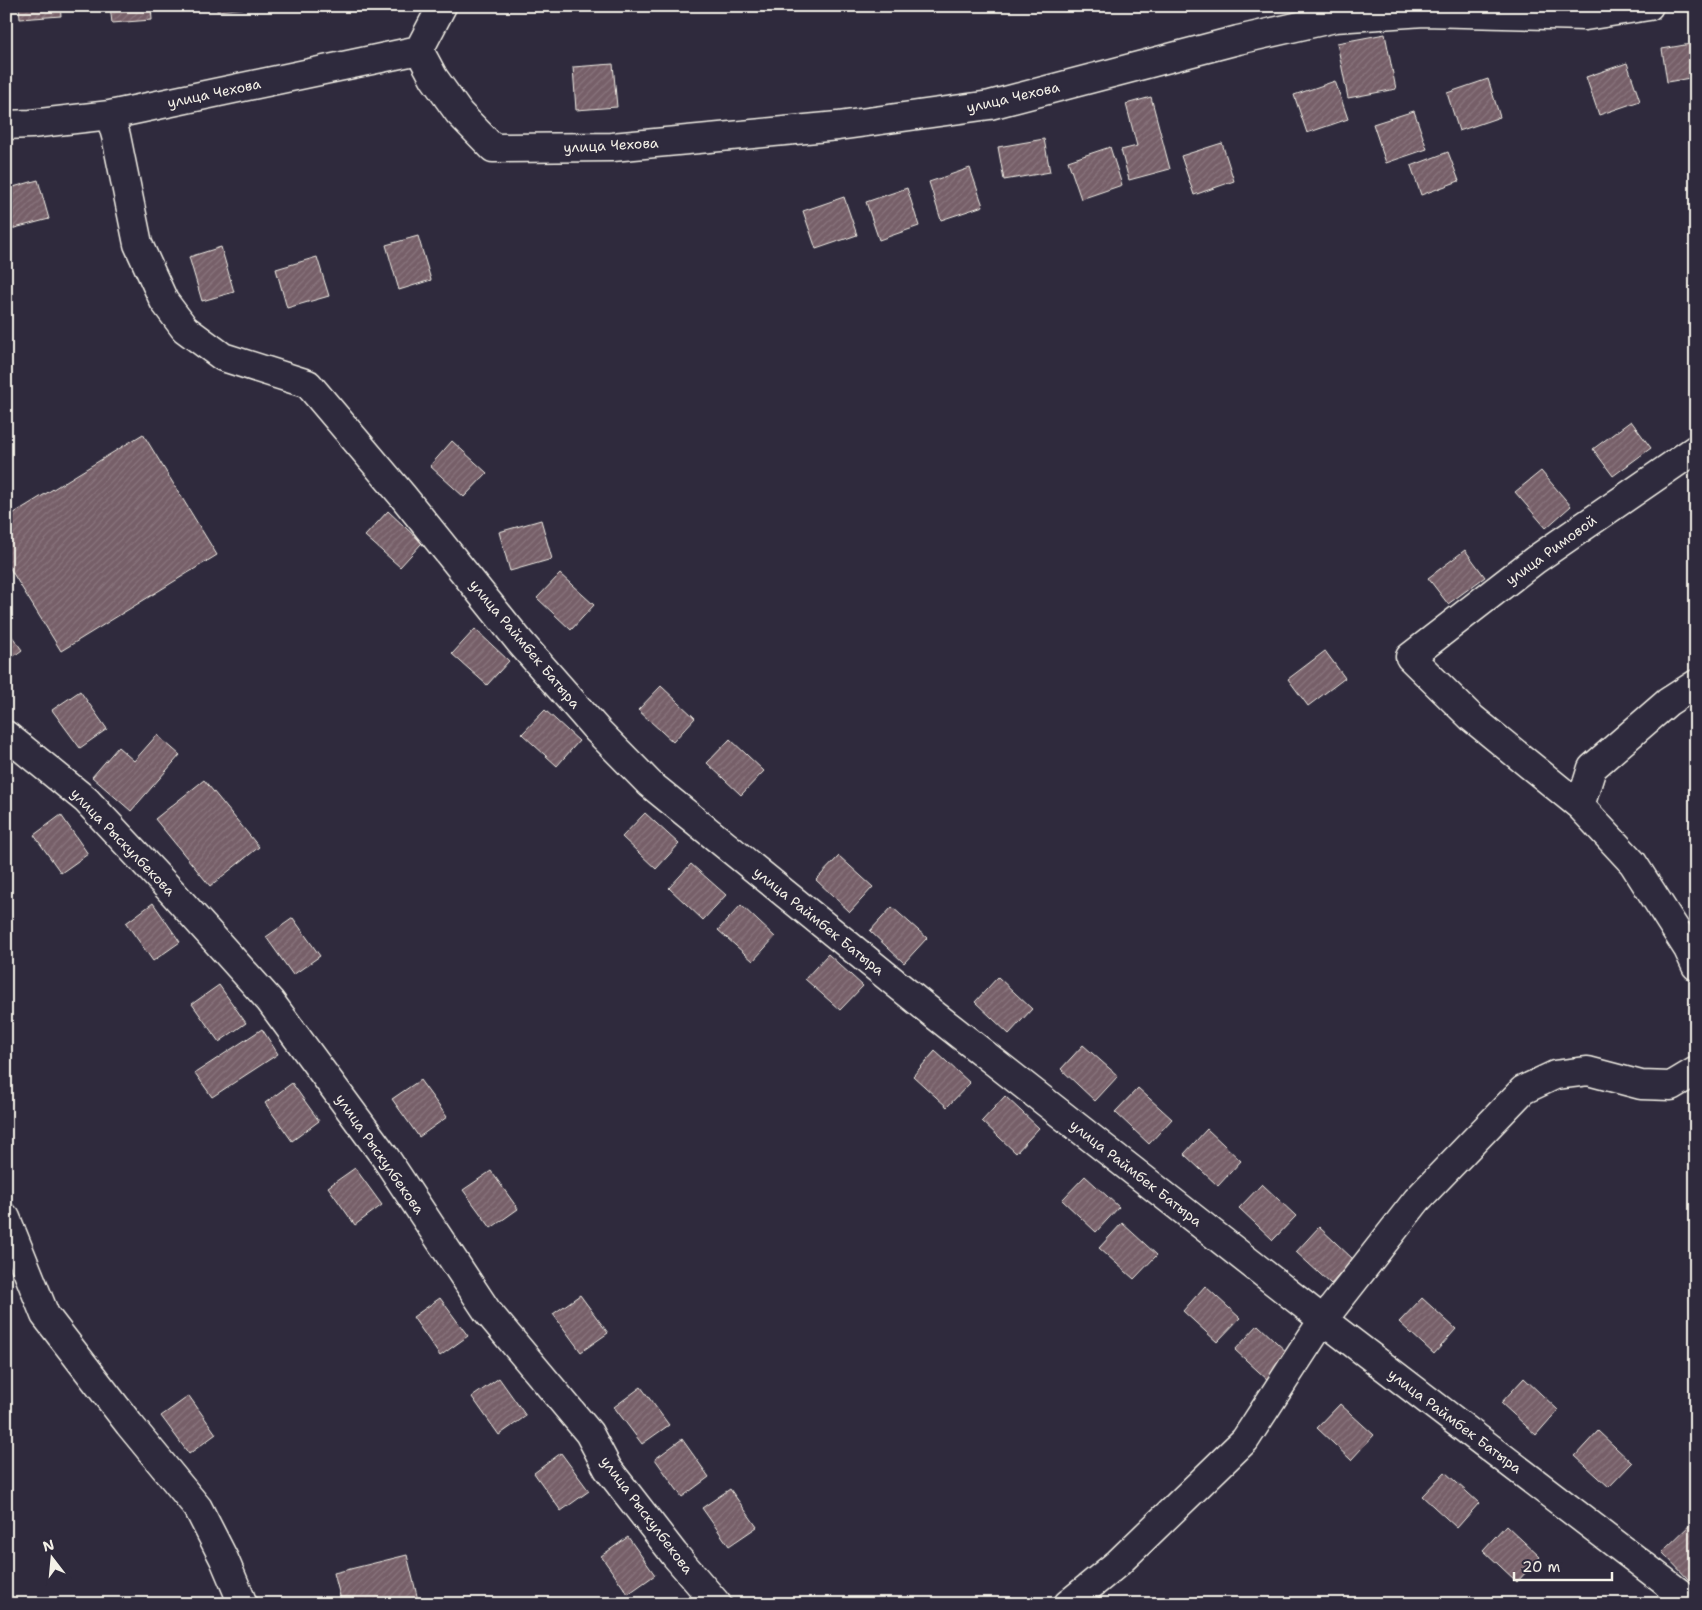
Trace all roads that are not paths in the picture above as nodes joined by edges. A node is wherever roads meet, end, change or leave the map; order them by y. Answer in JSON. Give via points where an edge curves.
{"nodes":[{"id":1,"x":442,"y":6,"type":"edge"},
{"id":2,"x":1649,"y":6,"type":"edge"},
{"id":3,"x":419,"y":50,"type":"junction"},
{"id":4,"x":110,"y":115,"type":"junction"},
{"id":5,"x":6,"y":125,"type":"edge"},
{"id":6,"x":1696,"y":448,"type":"edge"},
{"id":7,"x":1696,"y":684,"type":"edge"},
{"id":8,"x":6,"y":735,"type":"edge"},
{"id":9,"x":1580,"y":806,"type":"junction"},
{"id":10,"x":1696,"y":966,"type":"edge"},
{"id":11,"x":1696,"y":1071,"type":"edge"},
{"id":12,"x":6,"y":1218,"type":"edge"},
{"id":13,"x":1323,"y":1320,"type":"junction"},
{"id":14,"x":243,"y":1604,"type":"edge"},
{"id":15,"x":717,"y":1604,"type":"edge"},
{"id":16,"x":1068,"y":1604,"type":"edge"},
{"id":17,"x":1694,"y":1604,"type":"edge"}],
"edges":[{"from":1,"to":3,"type":"street"},
{"from":2,"to":3,"type":"street","name":"улица Чехова","via":[[1586,16],[1424,12],[1335,18],[990,105],[838,126],[612,147],[493,148],[459,113]]},
{"from":3,"to":4,"type":"street","name":"улица Чехова"},
{"from":4,"to":5,"type":"street","name":"улица Чехова"},
{"from":4,"to":13,"type":"street","name":"улица Раймбек Батыра","via":[[138,244],[164,300],[185,329],[223,357],[308,384],[520,642],[598,731],[650,784],[936,1016]]},
{"from":6,"to":9,"type":"street","name":"улица Римовой","via":[[1535,560],[1410,657],[1472,718]]},
{"from":7,"to":9,"type":"street","via":[[1668,702],[1592,768]]},
{"from":8,"to":15,"type":"street","name":"улица Рыскулбекова","via":[[86,800],[270,1001],[385,1158],[486,1311],[589,1433],[608,1469]]},
{"from":9,"to":10,"type":"street","via":[[1633,864]]},
{"from":11,"to":13,"type":"street","via":[[1671,1086],[1641,1085],[1588,1071],[1554,1075],[1523,1090],[1417,1200]]},
{"from":12,"to":14,"type":"street","via":[[45,1315],[128,1424],[198,1508]]},
{"from":13,"to":16,"type":"street","via":[[1245,1440],[1118,1563]]},
{"from":13,"to":17,"type":"street","name":"улица Раймбек Батыра"}]}
